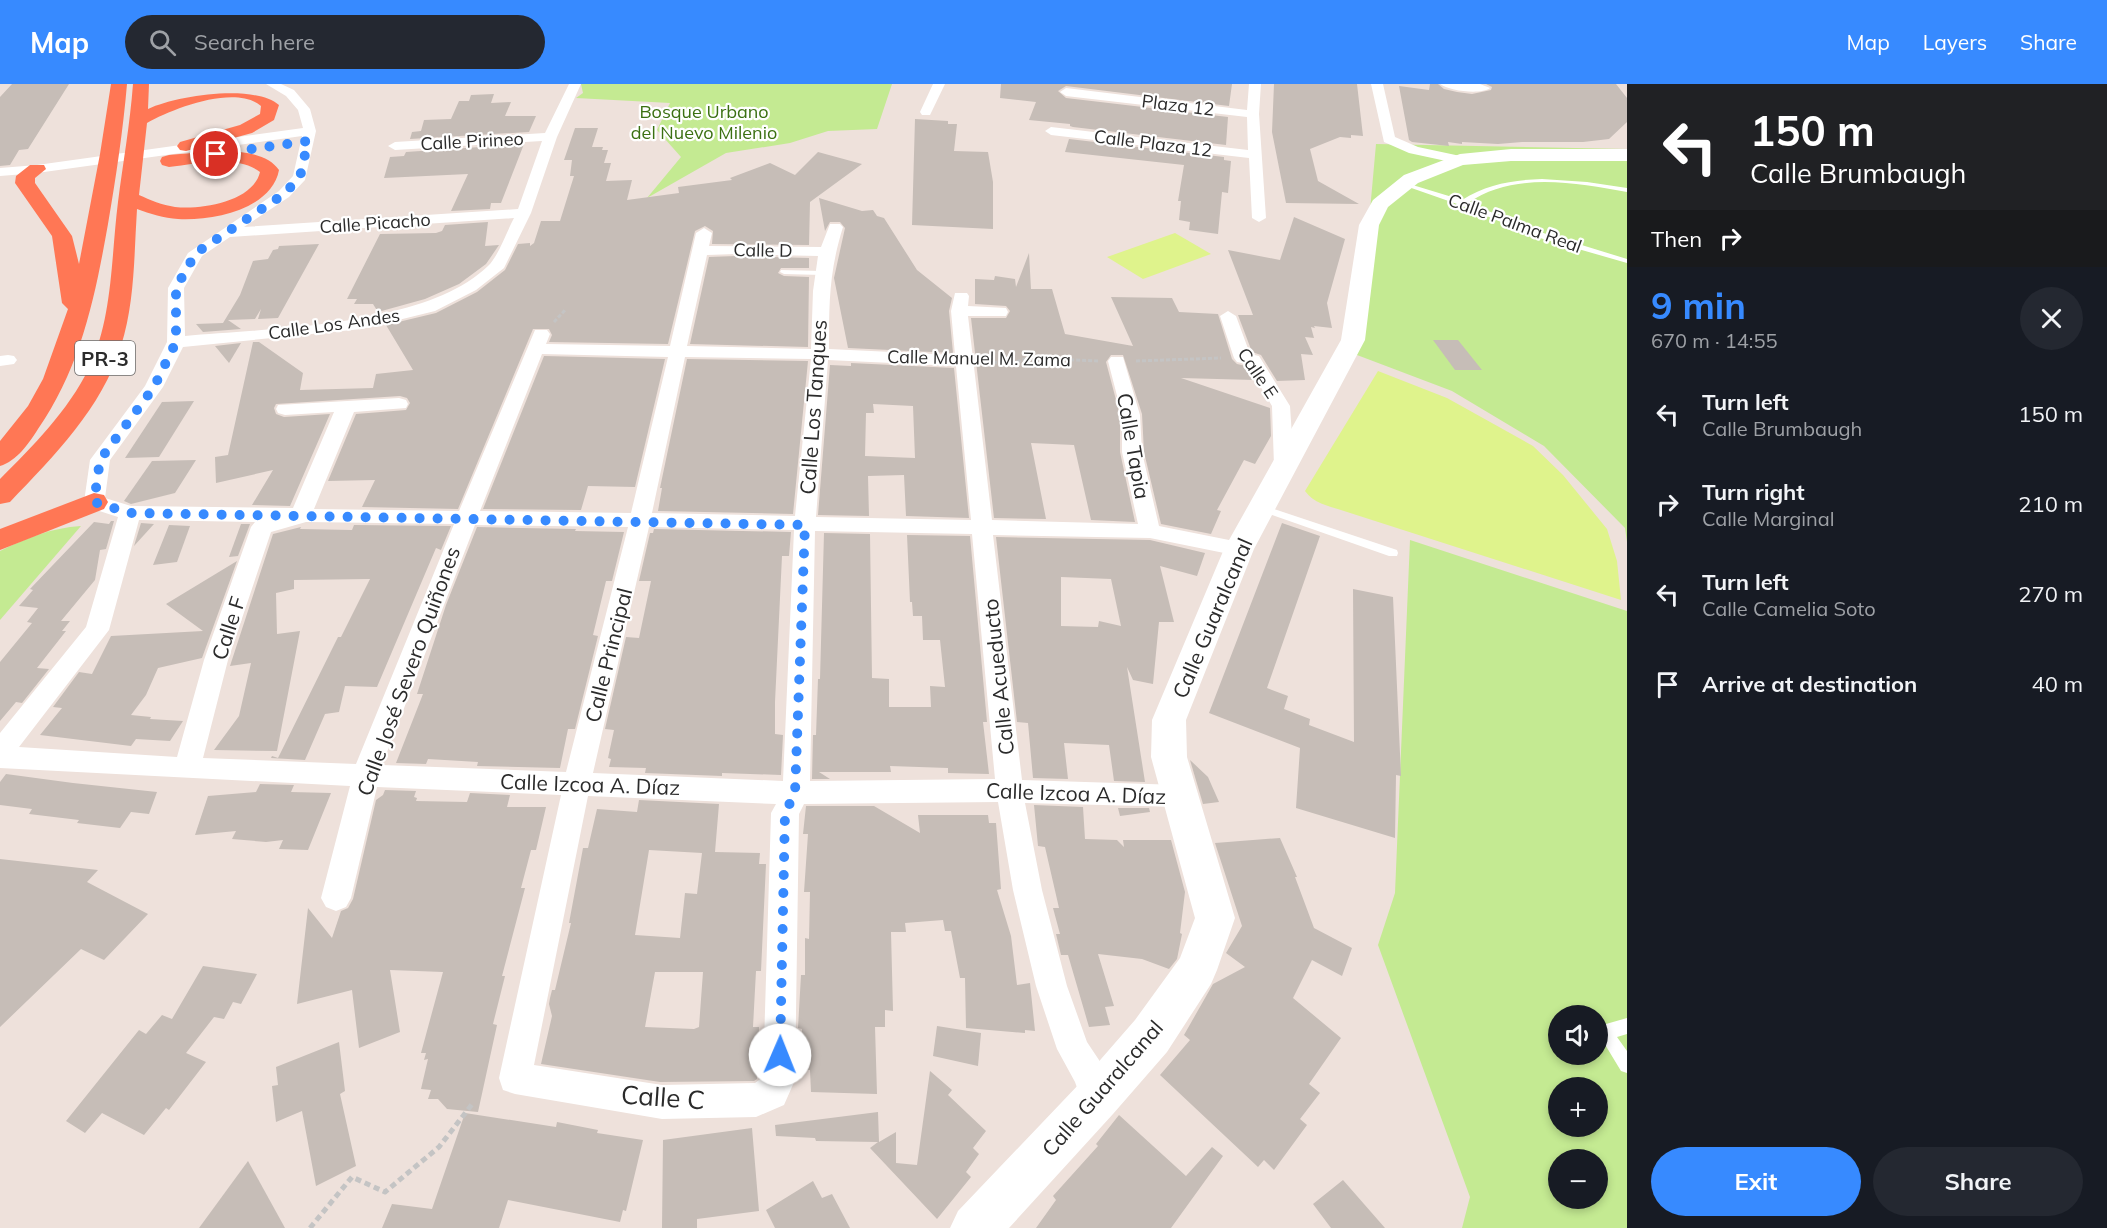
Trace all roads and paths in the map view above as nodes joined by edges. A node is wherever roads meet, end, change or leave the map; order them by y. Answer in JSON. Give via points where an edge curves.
{"nodes":[{"id":1,"x":119,"y":84,"type":"edge"},
{"id":2,"x":141,"y":84,"type":"edge"},
{"id":3,"x":272,"y":84,"type":"edge"},
{"id":4,"x":575,"y":84,"type":"edge"},
{"id":5,"x":939,"y":84,"type":"edge"},
{"id":6,"x":1255,"y":84,"type":"edge"},
{"id":7,"x":1377,"y":84,"type":"edge"},
{"id":8,"x":1446,"y":84,"type":"edge"},
{"id":9,"x":1484,"y":88,"type":"dead end"},
{"id":10,"x":1066,"y":92,"type":"dead end"},
{"id":11,"x":926,"y":112,"type":"dead end"},
{"id":12,"x":1253,"y":114,"type":"junction"},
{"id":13,"x":140,"y":120,"type":"junction"},
{"id":14,"x":1051,"y":130,"type":"dead end"},
{"id":15,"x":309,"y":136,"type":"junction"},
{"id":16,"x":550,"y":137,"type":"junction"},
{"id":17,"x":395,"y":146,"type":"dead end"},
{"id":18,"x":1624,"y":153,"type":"edge"},
{"id":19,"x":171,"y":155,"type":"junction"},
{"id":20,"x":1255,"y":155,"type":"junction"},
{"id":21,"x":1460,"y":160,"type":"junction"},
{"id":22,"x":0,"y":172,"type":"edge"},
{"id":23,"x":31,"y":176,"type":"junction"},
{"id":24,"x":0,"y":184,"type":"edge"},
{"id":25,"x":1404,"y":184,"type":"junction"},
{"id":26,"x":1627,"y":190,"type":"edge"},
{"id":27,"x":130,"y":192,"type":"junction"},
{"id":28,"x":1463,"y":203,"type":"junction"},
{"id":29,"x":524,"y":213,"type":"junction"},
{"id":30,"x":1259,"y":218,"type":"dead end"},
{"id":31,"x":835,"y":227,"type":"dead end"},
{"id":32,"x":226,"y":233,"type":"junction"},
{"id":33,"x":702,"y":242,"type":"joint"},
{"id":34,"x":1627,"y":261,"type":"edge"},
{"id":35,"x":824,"y":262,"type":"junction"},
{"id":36,"x":784,"y":272,"type":"dead end"},
{"id":37,"x":1000,"y":312,"type":"dead end"},
{"id":38,"x":1228,"y":316,"type":"dead end"},
{"id":39,"x":76,"y":326,"type":"junction"},
{"id":40,"x":176,"y":342,"type":"junction"},
{"id":41,"x":538,"y":342,"type":"joint"},
{"id":42,"x":679,"y":351,"type":"junction"},
{"id":43,"x":820,"y":354,"type":"junction"},
{"id":44,"x":1243,"y":358,"type":"junction"},
{"id":45,"x":965,"y":361,"type":"junction"},
{"id":46,"x":1117,"y":361,"type":"junction"},
{"id":47,"x":399,"y":404,"type":"dead end"},
{"id":48,"x":346,"y":407,"type":"junction"},
{"id":49,"x":285,"y":409,"type":"dead end"},
{"id":50,"x":0,"y":457,"type":"edge"},
{"id":51,"x":1284,"y":466,"type":"junction"},
{"id":52,"x":0,"y":495,"type":"edge"},
{"id":53,"x":94,"y":502,"type":"junction"},
{"id":54,"x":1262,"y":508,"type":"junction"},
{"id":55,"x":130,"y":513,"type":"junction"},
{"id":56,"x":300,"y":518,"type":"junction"},
{"id":57,"x":465,"y":518,"type":"junction"},
{"id":58,"x":640,"y":520,"type":"junction"},
{"id":59,"x":805,"y":525,"type":"junction"},
{"id":60,"x":984,"y":528,"type":"junction"},
{"id":61,"x":1150,"y":531,"type":"junction"},
{"id":62,"x":0,"y":540,"type":"edge"},
{"id":63,"x":1239,"y":549,"type":"junction"},
{"id":64,"x":1394,"y":553,"type":"dead end"},
{"id":65,"x":0,"y":754,"type":"edge"},
{"id":66,"x":187,"y":768,"type":"junction"},
{"id":67,"x":365,"y":776,"type":"junction"},
{"id":68,"x":577,"y":783,"type":"junction"},
{"id":69,"x":1010,"y":792,"type":"junction"},
{"id":70,"x":795,"y":793,"type":"junction"},
{"id":71,"x":1180,"y":796,"type":"junction"},
{"id":72,"x":336,"y":898,"type":"dead end"},
{"id":73,"x":1627,"y":1026,"type":"edge"},
{"id":74,"x":780,"y":1055,"type":"joint"},
{"id":75,"x":1627,"y":1065,"type":"edge"},
{"id":76,"x":515,"y":1078,"type":"joint"},
{"id":77,"x":1096,"y":1098,"type":"junction"},
{"id":78,"x":473,"y":1103,"type":"dead end"},
{"id":79,"x":310,"y":1228,"type":"edge"},
{"id":80,"x":975,"y":1228,"type":"edge"}],
"edges":[{"from":1,"to":39,"type":"highway","number":"PR-3","via":[[105,191]]},
{"from":2,"to":13,"type":"highway","number":"PR-3"},
{"from":3,"to":15,"type":"street","via":[[290,93],[304,110]]},
{"from":4,"to":16,"type":"street","name":"Calle Los Andes"},
{"from":5,"to":11,"type":"street"},
{"from":6,"to":12,"type":"street"},
{"from":7,"to":21,"type":"street","via":[[1389,139],[1414,150]]},
{"from":8,"to":9,"type":"street"},
{"from":10,"to":12,"type":"street","name":"Plaza 12"},
{"from":12,"to":20,"type":"street"},
{"from":13,"to":19,"type":"highway","via":[[204,96],[252,96],[270,105],[268,116],[256,125]]},
{"from":13,"to":27,"type":"highway","number":"PR-3"},
{"from":14,"to":20,"type":"street","name":"Calle Plaza 12"},
{"from":15,"to":19,"type":"street"},
{"from":15,"to":32,"type":"street","via":[[300,177],[284,194]]},
{"from":16,"to":17,"type":"street","name":"Calle Pirineo"},
{"from":16,"to":29,"type":"street","name":"Calle Los Andes"},
{"from":18,"to":21,"type":"street","name":"Calle Guaralcanal"},
{"from":19,"to":23,"type":"street"},
{"from":19,"to":27,"type":"highway","via":[[244,158],[266,165],[270,178],[263,189],[250,197],[205,211],[177,213],[146,206]]},
{"from":20,"to":30,"type":"street"},
{"from":21,"to":25,"type":"street","name":"Calle Guaralcanal"},
{"from":22,"to":23,"type":"street"},
{"from":23,"to":24,"type":"street"},
{"from":23,"to":39,"type":"highway","via":[[62,236]]},
{"from":25,"to":28,"type":"lane","name":"Calle Palma Real"},
{"from":25,"to":51,"type":"street","name":"Calle Guaralcanal","via":[[1380,204],[1369,225],[1353,340]]},
{"from":26,"to":28,"type":"lane","via":[[1533,181],[1485,188]]},
{"from":27,"to":52,"type":"highway","number":"PR-3","via":[[116,319],[106,355],[91,387],[69,419]]},
{"from":28,"to":34,"type":"lane","name":"Calle Palma Real","via":[[1543,236]]},
{"from":29,"to":32,"type":"street","name":"Calle Picacho"},
{"from":29,"to":40,"type":"street","name":"Calle Los Andes","via":[[496,268],[470,287],[429,307],[362,324]]},
{"from":31,"to":35,"type":"street","name":"Calle Los Tanques"},
{"from":32,"to":40,"type":"street","via":[[196,253],[176,288]]},
{"from":33,"to":35,"type":"street","name":"Calle D"},
{"from":33,"to":42,"type":"street","name":"Calle Principal"},
{"from":35,"to":36,"type":"lane"},
{"from":35,"to":43,"type":"street","name":"Calle Los Tanques"},
{"from":37,"to":45,"type":"street","name":"Calle Acueducto","via":[[960,303]]},
{"from":38,"to":44,"type":"street","name":"Calle E"},
{"from":39,"to":50,"type":"highway","number":"PR-3","via":[[65,361],[36,416]]},
{"from":40,"to":53,"type":"street","via":[[154,387],[100,460]]},
{"from":41,"to":42,"type":"street","name":"Calle Manuel M. Zama"},
{"from":41,"to":57,"type":"street","name":"Calle José Severo Quiñones"},
{"from":42,"to":43,"type":"street","name":"Calle Manuel M. Zama"},
{"from":42,"to":58,"type":"street","name":"Calle Principal"},
{"from":43,"to":45,"type":"street","name":"Calle Manuel M. Zama"},
{"from":43,"to":59,"type":"street","name":"Calle Los Tanques"},
{"from":44,"to":46,"type":"path","name":"Calle Manuel M. Zama"},
{"from":44,"to":51,"type":"street","name":"Calle E","via":[[1253,360],[1281,406]]},
{"from":45,"to":46,"type":"path","name":"Calle Manuel M. Zama"},
{"from":45,"to":60,"type":"street","name":"Calle Acueducto"},
{"from":46,"to":61,"type":"street","name":"Calle Tapia","via":[[1131,415],[1132,452]]},
{"from":47,"to":48,"type":"street"},
{"from":48,"to":49,"type":"street"},
{"from":48,"to":56,"type":"street"},
{"from":51,"to":54,"type":"street","name":"Calle Guaralcanal"},
{"from":53,"to":55,"type":"street"},
{"from":53,"to":62,"type":"highway"},
{"from":54,"to":63,"type":"street","name":"Calle Guaralcanal"},
{"from":54,"to":64,"type":"lane"},
{"from":55,"to":56,"type":"street"},
{"from":55,"to":65,"type":"street","via":[[97,630]]},
{"from":56,"to":57,"type":"street"},
{"from":56,"to":66,"type":"street","name":"Calle F","via":[[262,527],[216,660]]},
{"from":57,"to":58,"type":"street"},
{"from":57,"to":67,"type":"street","name":"Calle José Severo Quiñones"},
{"from":58,"to":59,"type":"street"},
{"from":58,"to":68,"type":"street","name":"Calle Principal"},
{"from":59,"to":60,"type":"street"},
{"from":59,"to":70,"type":"street","name":"Calle Los Tanques"},
{"from":60,"to":61,"type":"street"},
{"from":60,"to":69,"type":"street","name":"Calle Acueducto"},
{"from":61,"to":63,"type":"street"},
{"from":63,"to":71,"type":"street","name":"Calle Guaralcanal","via":[[1169,720],[1169,757]]},
{"from":65,"to":66,"type":"street","name":"Calle Izcoa A. Díaz"},
{"from":66,"to":67,"type":"street","name":"Calle Izcoa A. Díaz"},
{"from":67,"to":68,"type":"street","name":"Calle Izcoa A. Díaz"},
{"from":67,"to":72,"type":"street","name":"Calle José Severo Quiñones"},
{"from":68,"to":70,"type":"street","name":"Calle Izcoa A. Díaz"},
{"from":68,"to":76,"type":"street","name":"Calle Principal"},
{"from":69,"to":70,"type":"street","name":"Calle Izcoa A. Díaz"},
{"from":69,"to":71,"type":"street","name":"Calle Izcoa A. Díaz"},
{"from":69,"to":77,"type":"street","name":"Calle Acueducto","via":[[1031,914],[1074,1052],[1087,1071]]},
{"from":70,"to":74,"type":"street","name":"Calle Los Tanques","via":[[785,813]]},
{"from":71,"to":77,"type":"street","name":"Calle Guaralcanal","via":[[1215,918],[1196,970],[1151,1036]]},
{"from":73,"to":75,"type":"lane","via":[[1605,1032]]},
{"from":74,"to":76,"type":"street","name":"Calle C","via":[[779,1080],[772,1093],[756,1100],[662,1102]]},
{"from":77,"to":80,"type":"street","name":"Calle Guaralcanal"},
{"from":78,"to":79,"type":"path","via":[[439,1147],[385,1191],[352,1178]]}]}
